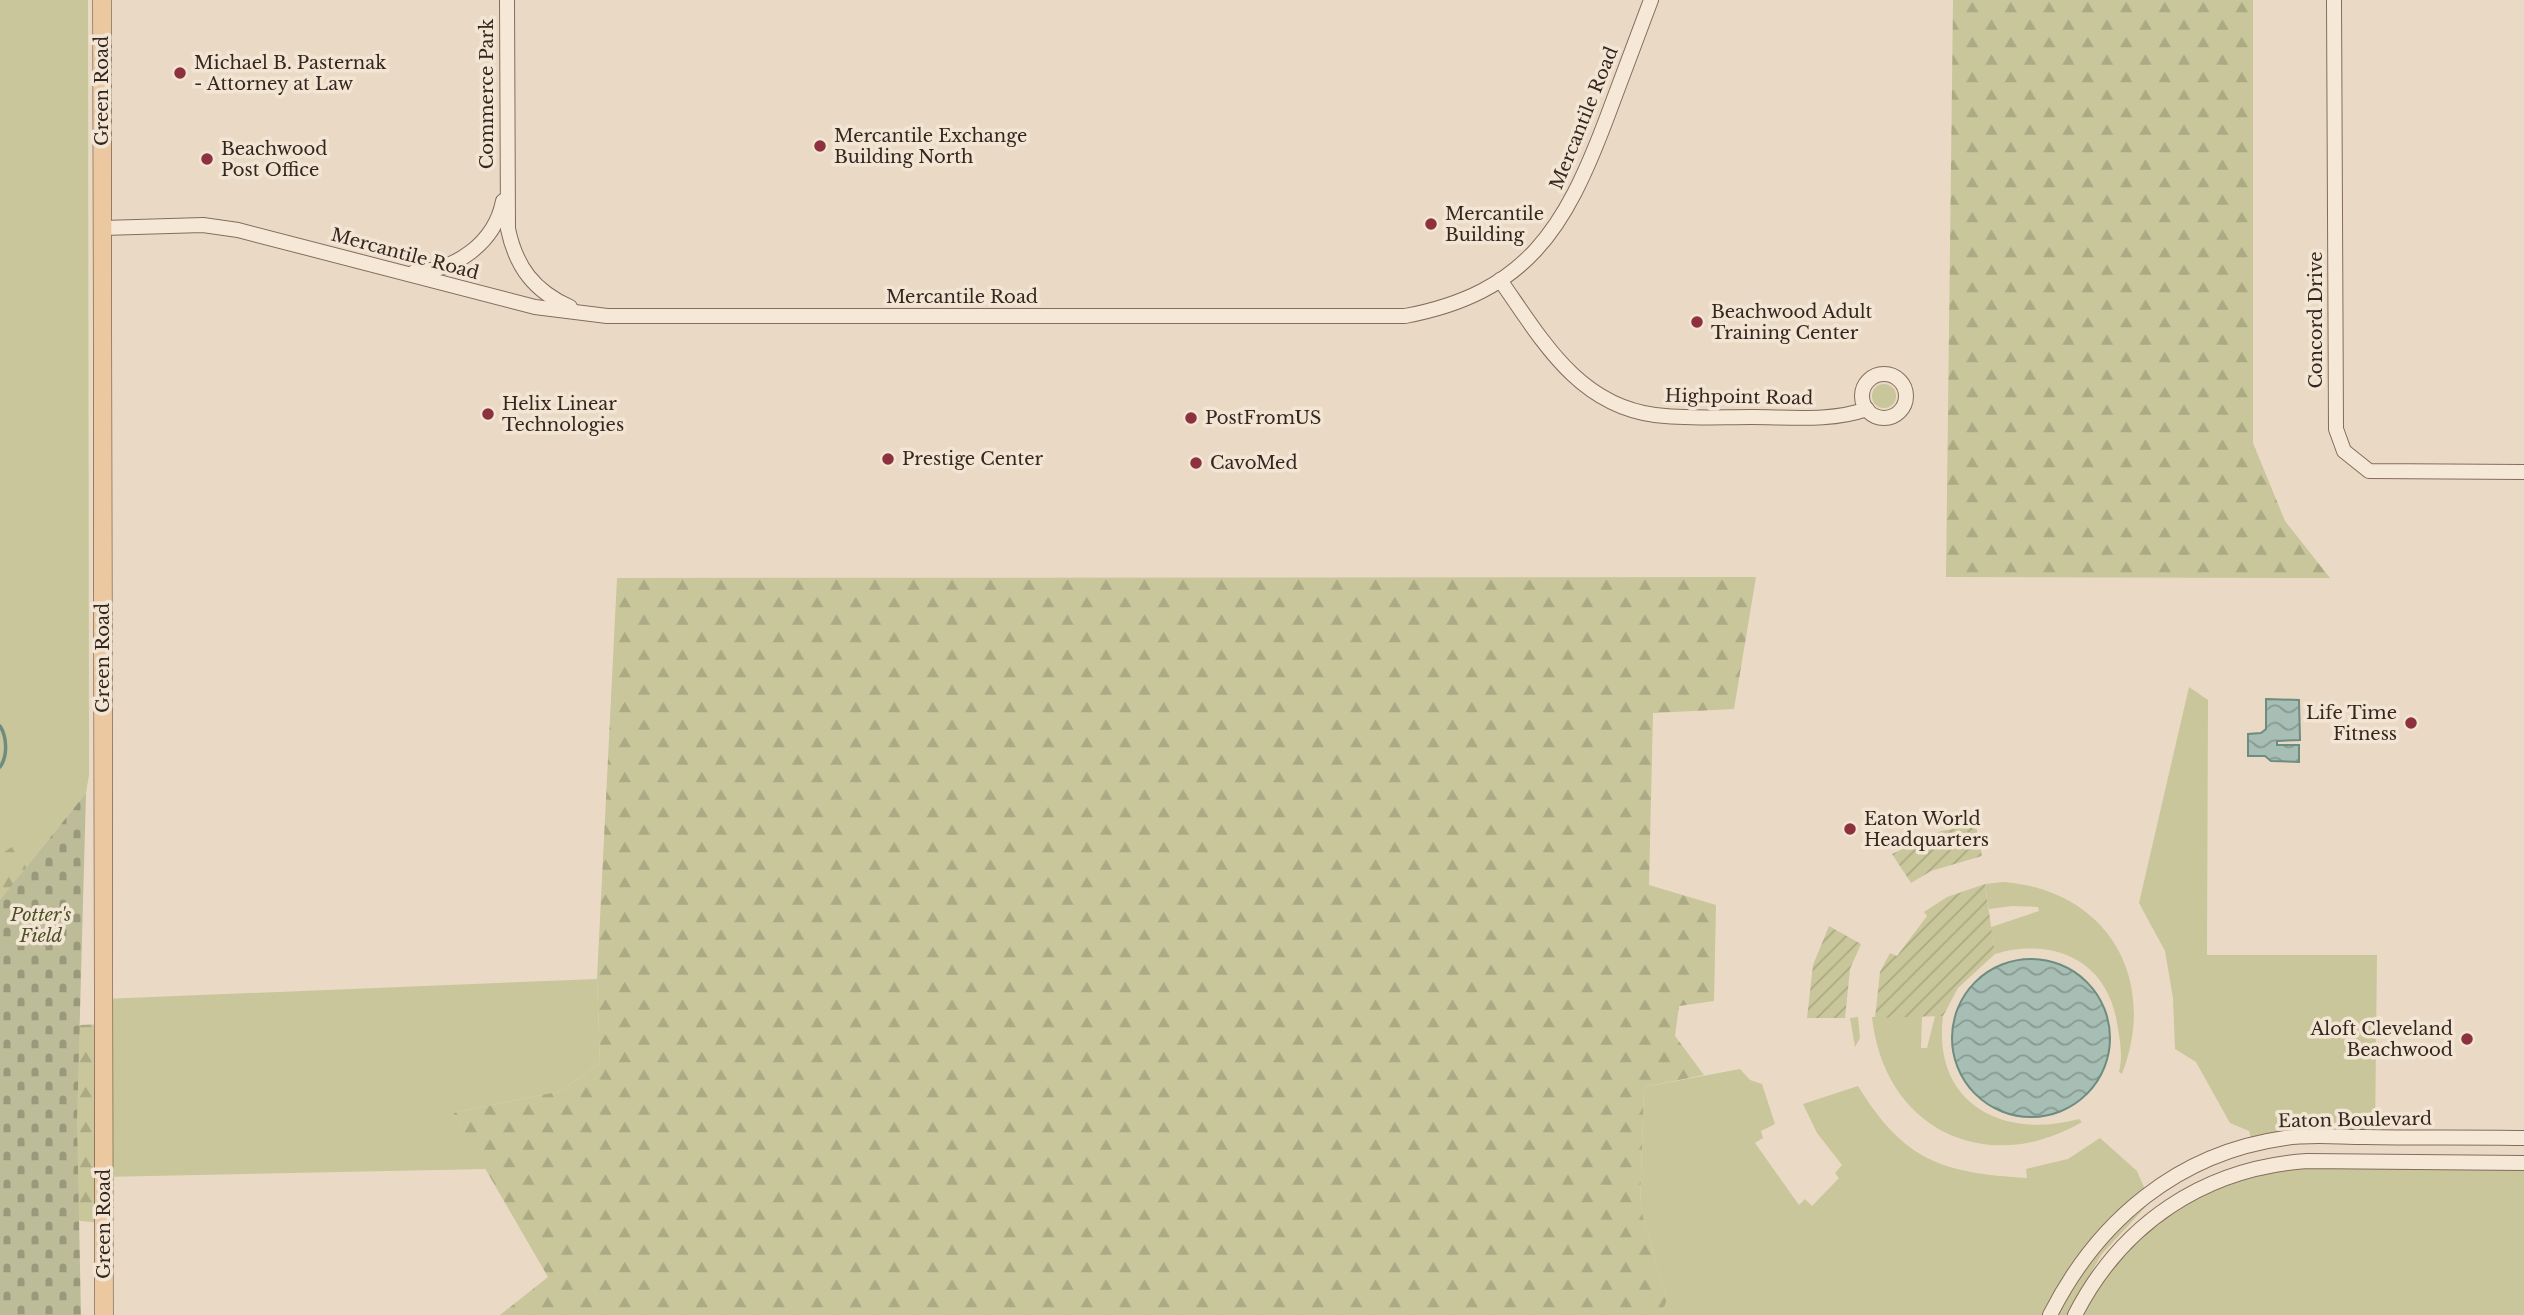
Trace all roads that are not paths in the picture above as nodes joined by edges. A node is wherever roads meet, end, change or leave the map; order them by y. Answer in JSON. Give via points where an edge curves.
{"nodes":[{"id":1,"x":102,"y":0,"type":"edge"},
{"id":2,"x":507,"y":0,"type":"edge"},
{"id":3,"x":1651,"y":0,"type":"edge"},
{"id":4,"x":2334,"y":0,"type":"edge"},
{"id":5,"x":506,"y":187,"type":"junction"},
{"id":6,"x":103,"y":228,"type":"junction"},
{"id":7,"x":398,"y":272,"type":"junction"},
{"id":8,"x":1500,"y":280,"type":"junction"},
{"id":9,"x":587,"y":314,"type":"junction"},
{"id":10,"x":1867,"y":409,"type":"dead end"},
{"id":11,"x":2524,"y":472,"type":"edge"},
{"id":12,"x":2524,"y":1138,"type":"edge"},
{"id":13,"x":2524,"y":1163,"type":"edge"},
{"id":14,"x":104,"y":1315,"type":"edge"},
{"id":15,"x":2050,"y":1315,"type":"edge"},
{"id":16,"x":2075,"y":1315,"type":"edge"}],
"edges":[{"from":1,"to":6,"type":"main road","name":"Green Road"},
{"from":2,"to":5,"type":"street","name":"Commerce Park"},
{"from":3,"to":8,"type":"street","name":"Mercantile Road","via":[[1574,197],[1539,249]]},
{"from":4,"to":11,"type":"street","name":"Concord Drive","via":[[2336,429],[2344,451],[2369,471]]},
{"from":5,"to":7,"type":"street","name":"Commerce Park","via":[[496,222],[473,251],[441,268]]},
{"from":5,"to":9,"type":"street","name":"Commerce Park","via":[[508,229],[522,269],[547,297]]},
{"from":6,"to":7,"type":"street","name":"Mercantile Road","via":[[203,225]]},
{"from":6,"to":14,"type":"main road","name":"Green Road"},
{"from":7,"to":9,"type":"street","name":"Mercantile Road","via":[[535,307]]},
{"from":8,"to":9,"type":"street","name":"Mercantile Road","via":[[1451,306],[1388,318]]},
{"from":8,"to":10,"type":"street","name":"Highpoint Road","via":[[1556,361],[1597,395],[1628,409],[1654,415],[1788,417],[1845,417]]},
{"from":12,"to":15,"type":"street","name":"Eaton Boulevard","via":[[2289,1137],[2220,1154],[2171,1176],[2119,1217],[2078,1265]]},
{"from":13,"to":16,"type":"street","via":[[2307,1161],[2225,1177],[2180,1198],[2135,1233],[2113,1255]]}]}
